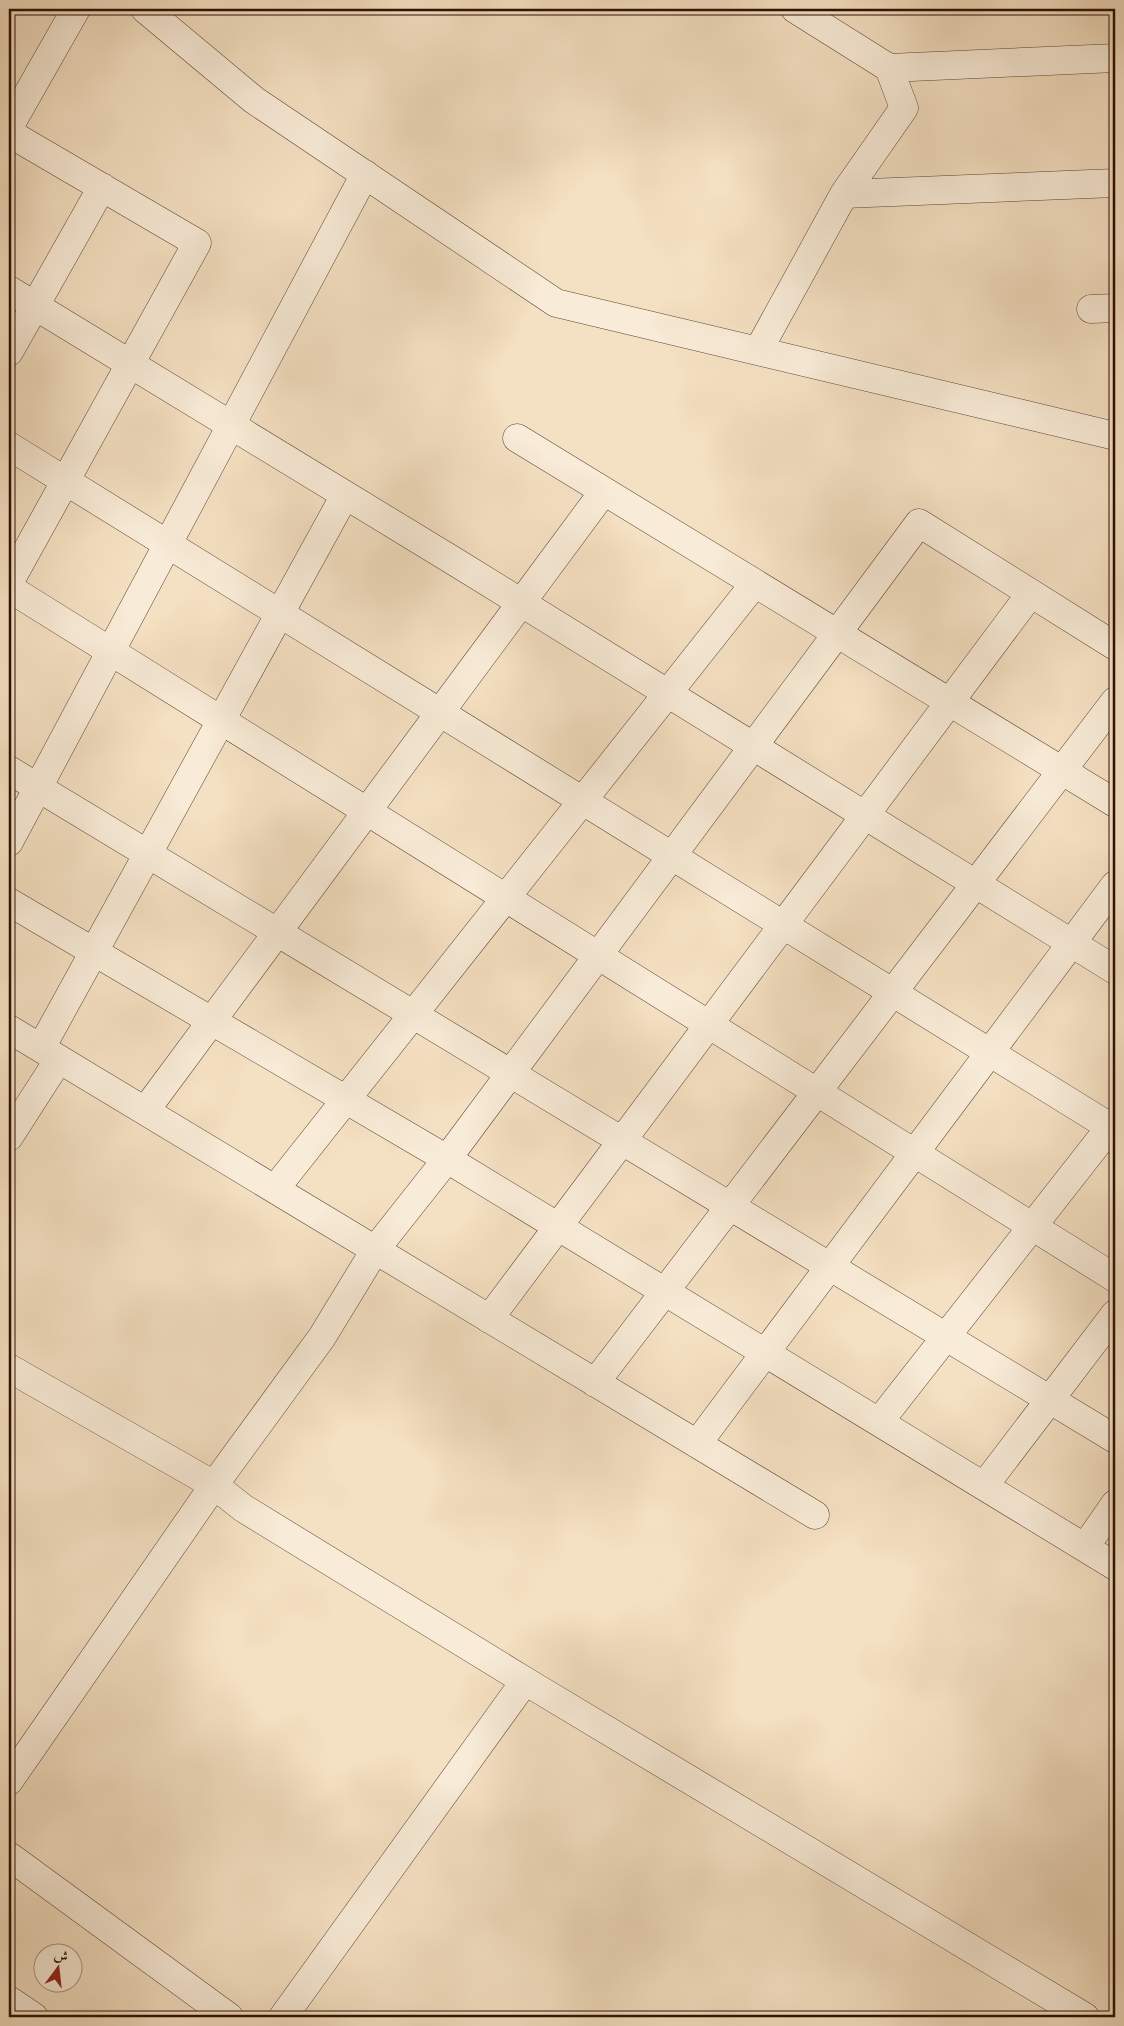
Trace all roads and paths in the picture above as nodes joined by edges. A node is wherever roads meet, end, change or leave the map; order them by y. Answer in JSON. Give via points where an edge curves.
{"nodes":[{"id":1,"x":76,"y":9,"type":"edge"},
{"id":2,"x":145,"y":9,"type":"edge"},
{"id":3,"x":795,"y":9,"type":"edge"},
{"id":4,"x":1115,"y":58,"type":"edge"},
{"id":5,"x":888,"y":68,"type":"junction"},
{"id":6,"x":9,"y":127,"type":"edge"},
{"id":7,"x":9,"y":133,"type":"edge"},
{"id":8,"x":365,"y":174,"type":"junction"},
{"id":9,"x":1115,"y":183,"type":"edge"},
{"id":10,"x":102,"y":187,"type":"junction"},
{"id":11,"x":844,"y":194,"type":"junction"},
{"id":12,"x":9,"y":290,"type":"edge"},
{"id":13,"x":35,"y":306,"type":"junction"},
{"id":14,"x":758,"y":351,"type":"junction"},
{"id":15,"x":9,"y":352,"type":"edge"},
{"id":16,"x":130,"y":364,"type":"junction"},
{"id":17,"x":231,"y":426,"type":"junction"},
{"id":18,"x":1115,"y":436,"type":"edge"},
{"id":19,"x":517,"y":438,"type":"dead end"},
{"id":20,"x":9,"y":446,"type":"edge"},
{"id":21,"x":65,"y":481,"type":"junction"},
{"id":22,"x":604,"y":491,"type":"junction"},
{"id":23,"x":345,"y":495,"type":"junction"},
{"id":24,"x":167,"y":544,"type":"junction"},
{"id":25,"x":9,"y":583,"type":"edge"},
{"id":26,"x":754,"y":583,"type":"junction"},
{"id":27,"x":9,"y":588,"type":"edge"},
{"id":28,"x":1031,"y":593,"type":"junction"},
{"id":29,"x":521,"y":602,"type":"junction"},
{"id":30,"x":280,"y":614,"type":"junction"},
{"id":31,"x":836,"y":633,"type":"junction"},
{"id":32,"x":1115,"y":646,"type":"edge"},
{"id":33,"x":110,"y":652,"type":"junction"},
{"id":34,"x":668,"y":693,"type":"junction"},
{"id":35,"x":1115,"y":701,"type":"edge"},
{"id":36,"x":950,"y":702,"type":"junction"},
{"id":37,"x":440,"y":712,"type":"junction"},
{"id":38,"x":221,"y":721,"type":"junction"},
{"id":39,"x":753,"y":746,"type":"junction"},
{"id":40,"x":9,"y":770,"type":"edge"},
{"id":41,"x":1062,"y":770,"type":"junction"},
{"id":42,"x":38,"y":787,"type":"junction"},
{"id":43,"x":583,"y":800,"type":"junction"},
{"id":44,"x":1115,"y":802,"type":"edge"},
{"id":45,"x":367,"y":811,"type":"junction"},
{"id":46,"x":865,"y":815,"type":"junction"},
{"id":47,"x":9,"y":842,"type":"edge"},
{"id":48,"x":148,"y":854,"type":"junction"},
{"id":49,"x":672,"y":856,"type":"junction"},
{"id":50,"x":976,"y":884,"type":"junction"},
{"id":51,"x":1115,"y":885,"type":"edge"},
{"id":52,"x":505,"y":898,"type":"junction"},
{"id":53,"x":9,"y":902,"type":"edge"},
{"id":54,"x":783,"y":925,"type":"junction"},
{"id":55,"x":278,"y":932,"type":"junction"},
{"id":56,"x":1072,"y":943,"type":"junction"},
{"id":57,"x":94,"y":952,"type":"junction"},
{"id":58,"x":598,"y":956,"type":"junction"},
{"id":59,"x":1115,"y":970,"type":"edge"},
{"id":60,"x":893,"y":992,"type":"junction"},
{"id":61,"x":413,"y":1015,"type":"junction"},
{"id":62,"x":212,"y":1021,"type":"junction"},
{"id":63,"x":709,"y":1024,"type":"junction"},
{"id":64,"x":9,"y":1029,"type":"edge"},
{"id":65,"x":990,"y":1053,"type":"junction"},
{"id":66,"x":50,"y":1054,"type":"junction"},
{"id":67,"x":511,"y":1073,"type":"junction"},
{"id":68,"x":817,"y":1092,"type":"junction"},
{"id":69,"x":346,"y":1099,"type":"junction"},
{"id":70,"x":145,"y":1111,"type":"junction"},
{"id":71,"x":1114,"y":1126,"type":"edge"},
{"id":72,"x":9,"y":1137,"type":"edge"},
{"id":73,"x":622,"y":1141,"type":"junction"},
{"id":74,"x":915,"y":1153,"type":"junction"},
{"id":75,"x":447,"y":1159,"type":"junction"},
{"id":76,"x":275,"y":1189,"type":"junction"},
{"id":77,"x":730,"y":1206,"type":"junction"},
{"id":78,"x":558,"y":1227,"type":"junction"},
{"id":79,"x":1033,"y":1227,"type":"junction"},
{"id":80,"x":375,"y":1250,"type":"junction"},
{"id":81,"x":830,"y":1266,"type":"junction"},
{"id":82,"x":1115,"y":1278,"type":"edge"},
{"id":83,"x":665,"y":1292,"type":"junction"},
{"id":84,"x":1115,"y":1314,"type":"edge"},
{"id":85,"x":489,"y":1319,"type":"junction"},
{"id":86,"x":946,"y":1337,"type":"junction"},
{"id":87,"x":765,"y":1352,"type":"junction"},
{"id":88,"x":9,"y":1368,"type":"edge"},
{"id":89,"x":595,"y":1383,"type":"junction"},
{"id":90,"x":1050,"y":1400,"type":"junction"},
{"id":91,"x":879,"y":1422,"type":"junction"},
{"id":92,"x":1115,"y":1440,"type":"edge"},
{"id":93,"x":697,"y":1444,"type":"junction"},
{"id":94,"x":214,"y":1485,"type":"junction"},
{"id":95,"x":984,"y":1486,"type":"junction"},
{"id":96,"x":1115,"y":1504,"type":"edge"},
{"id":97,"x":815,"y":1516,"type":"dead end"},
{"id":98,"x":1084,"y":1547,"type":"junction"},
{"id":99,"x":1115,"y":1566,"type":"edge"},
{"id":100,"x":525,"y":1682,"type":"junction"},
{"id":101,"x":9,"y":1781,"type":"edge"},
{"id":102,"x":9,"y":1856,"type":"edge"},
{"id":103,"x":9,"y":2000,"type":"edge"},
{"id":104,"x":34,"y":2017,"type":"edge"},
{"id":105,"x":229,"y":2017,"type":"edge"},
{"id":106,"x":283,"y":2017,"type":"edge"},
{"id":107,"x":1085,"y":2017,"type":"edge"}],
"edges":[{"from":1,"to":6,"type":"street"},
{"from":2,"to":8,"type":"street","via":[[254,100]]},
{"from":3,"to":5,"type":"street"},
{"from":4,"to":5,"type":"street"},
{"from":5,"to":11,"type":"street","via":[[904,108]]},
{"from":7,"to":10,"type":"street"},
{"from":8,"to":14,"type":"street","via":[[556,303]]},
{"from":8,"to":17,"type":"street"},
{"from":9,"to":11,"type":"street"},
{"from":10,"to":13,"type":"street"},
{"from":10,"to":16,"type":"street","via":[[197,243]]},
{"from":11,"to":14,"type":"street"},
{"from":12,"to":13,"type":"street"},
{"from":13,"to":15,"type":"street"},
{"from":13,"to":16,"type":"street"},
{"from":14,"to":18,"type":"street"},
{"from":16,"to":17,"type":"street"},
{"from":16,"to":21,"type":"street"},
{"from":17,"to":23,"type":"street"},
{"from":17,"to":24,"type":"street"},
{"from":19,"to":22,"type":"street"},
{"from":20,"to":21,"type":"street"},
{"from":21,"to":24,"type":"street"},
{"from":21,"to":25,"type":"street"},
{"from":22,"to":26,"type":"street"},
{"from":22,"to":29,"type":"street"},
{"from":23,"to":29,"type":"street"},
{"from":23,"to":30,"type":"street"},
{"from":24,"to":30,"type":"street"},
{"from":24,"to":33,"type":"street"},
{"from":26,"to":31,"type":"street"},
{"from":26,"to":34,"type":"street"},
{"from":27,"to":33,"type":"street"},
{"from":28,"to":31,"type":"street","via":[[918,523]]},
{"from":28,"to":32,"type":"street"},
{"from":28,"to":36,"type":"street"},
{"from":29,"to":34,"type":"street"},
{"from":29,"to":37,"type":"street"},
{"from":30,"to":37,"type":"street"},
{"from":30,"to":38,"type":"street"},
{"from":31,"to":36,"type":"street"},
{"from":31,"to":39,"type":"street"},
{"from":33,"to":38,"type":"street"},
{"from":33,"to":42,"type":"street"},
{"from":34,"to":39,"type":"street"},
{"from":34,"to":43,"type":"street"},
{"from":35,"to":41,"type":"street"},
{"from":36,"to":41,"type":"street"},
{"from":36,"to":46,"type":"street"},
{"from":37,"to":43,"type":"street"},
{"from":37,"to":45,"type":"street"},
{"from":38,"to":45,"type":"street"},
{"from":38,"to":48,"type":"street"},
{"from":39,"to":46,"type":"street"},
{"from":39,"to":49,"type":"street"},
{"from":40,"to":42,"type":"street"},
{"from":41,"to":44,"type":"street"},
{"from":41,"to":50,"type":"street"},
{"from":42,"to":47,"type":"street"},
{"from":42,"to":48,"type":"street"},
{"from":43,"to":49,"type":"street"},
{"from":43,"to":52,"type":"street"},
{"from":45,"to":52,"type":"street"},
{"from":45,"to":55,"type":"street"},
{"from":46,"to":50,"type":"street"},
{"from":46,"to":54,"type":"street"},
{"from":48,"to":55,"type":"street"},
{"from":48,"to":57,"type":"street"},
{"from":49,"to":54,"type":"street"},
{"from":49,"to":58,"type":"street"},
{"from":50,"to":56,"type":"street"},
{"from":50,"to":60,"type":"street"},
{"from":51,"to":56,"type":"street"},
{"from":52,"to":58,"type":"street"},
{"from":52,"to":61,"type":"street"},
{"from":53,"to":57,"type":"street"},
{"from":54,"to":60,"type":"street"},
{"from":54,"to":63,"type":"street"},
{"from":55,"to":61,"type":"street"},
{"from":55,"to":62,"type":"street"},
{"from":56,"to":59,"type":"street"},
{"from":56,"to":65,"type":"street"},
{"from":57,"to":62,"type":"street"},
{"from":57,"to":66,"type":"street"},
{"from":58,"to":63,"type":"street"},
{"from":58,"to":67,"type":"street"},
{"from":60,"to":65,"type":"street"},
{"from":60,"to":68,"type":"street"},
{"from":61,"to":67,"type":"street"},
{"from":61,"to":69,"type":"street"},
{"from":62,"to":69,"type":"street"},
{"from":62,"to":70,"type":"street"},
{"from":63,"to":68,"type":"street"},
{"from":63,"to":73,"type":"street"},
{"from":64,"to":66,"type":"street"},
{"from":65,"to":71,"type":"street"},
{"from":65,"to":74,"type":"street"},
{"from":66,"to":70,"type":"street"},
{"from":66,"to":72,"type":"street"},
{"from":67,"to":73,"type":"street"},
{"from":67,"to":75,"type":"street"},
{"from":68,"to":74,"type":"street"},
{"from":68,"to":77,"type":"street"},
{"from":69,"to":75,"type":"street"},
{"from":69,"to":76,"type":"street"},
{"from":70,"to":76,"type":"street"},
{"from":71,"to":79,"type":"street"},
{"from":73,"to":77,"type":"street"},
{"from":73,"to":78,"type":"street"},
{"from":74,"to":79,"type":"street"},
{"from":74,"to":81,"type":"street"},
{"from":75,"to":78,"type":"street"},
{"from":75,"to":80,"type":"street"},
{"from":76,"to":80,"type":"street"},
{"from":77,"to":81,"type":"street"},
{"from":77,"to":83,"type":"street"},
{"from":78,"to":83,"type":"street"},
{"from":78,"to":85,"type":"street"},
{"from":79,"to":82,"type":"street"},
{"from":79,"to":86,"type":"street"},
{"from":80,"to":85,"type":"street"},
{"from":80,"to":94,"type":"street","via":[[322,1337]]},
{"from":81,"to":86,"type":"street"},
{"from":81,"to":87,"type":"street"},
{"from":83,"to":87,"type":"street"},
{"from":83,"to":89,"type":"street"},
{"from":84,"to":90,"type":"street"},
{"from":85,"to":89,"type":"street"},
{"from":86,"to":90,"type":"street"},
{"from":86,"to":91,"type":"street"},
{"from":87,"to":91,"type":"street"},
{"from":87,"to":93,"type":"street"},
{"from":88,"to":94,"type":"street"},
{"from":89,"to":93,"type":"street"},
{"from":90,"to":92,"type":"street"},
{"from":90,"to":95,"type":"street"},
{"from":91,"to":95,"type":"street"},
{"from":93,"to":97,"type":"street"},
{"from":94,"to":100,"type":"street","via":[[243,1508]]},
{"from":94,"to":101,"type":"street"},
{"from":95,"to":98,"type":"street"},
{"from":96,"to":98,"type":"street"},
{"from":98,"to":99,"type":"street"},
{"from":100,"to":106,"type":"street"},
{"from":100,"to":107,"type":"street"},
{"from":102,"to":105,"type":"street"},
{"from":103,"to":104,"type":"street"}]}
